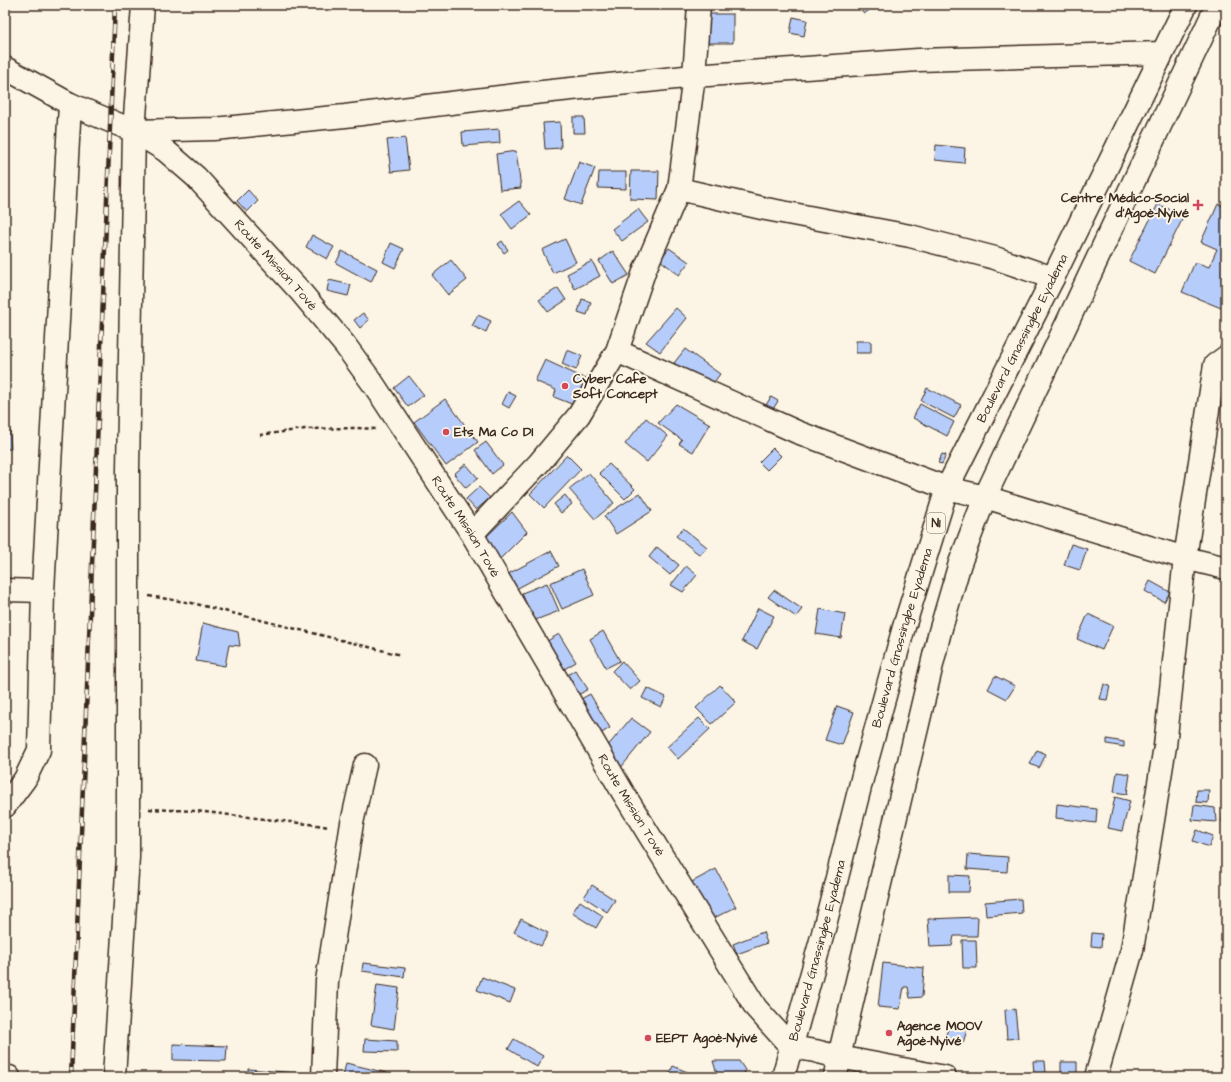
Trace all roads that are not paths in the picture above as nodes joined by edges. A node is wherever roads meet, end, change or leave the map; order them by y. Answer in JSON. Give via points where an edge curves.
{"nodes":[{"id":1,"x":143,"y":5,"type":"edge"},
{"id":2,"x":699,"y":5,"type":"edge"},
{"id":3,"x":1186,"y":5,"type":"edge"},
{"id":4,"x":1217,"y":5,"type":"edge"},
{"id":5,"x":1162,"y":53,"type":"junction"},
{"id":6,"x":5,"y":68,"type":"edge"},
{"id":7,"x":694,"y":76,"type":"junction"},
{"id":8,"x":70,"y":104,"type":"junction"},
{"id":9,"x":134,"y":131,"type":"junction"},
{"id":10,"x":679,"y":189,"type":"junction"},
{"id":11,"x":1053,"y":278,"type":"junction"},
{"id":12,"x":617,"y":351,"type":"junction"},
{"id":13,"x":1226,"y":357,"type":"edge"},
{"id":14,"x":947,"y":488,"type":"junction"},
{"id":15,"x":986,"y":497,"type":"junction"},
{"id":16,"x":472,"y":534,"type":"junction"},
{"id":17,"x":1185,"y":558,"type":"junction"},
{"id":18,"x":1226,"y":568,"type":"edge"},
{"id":19,"x":5,"y":590,"type":"edge"},
{"id":20,"x":43,"y":591,"type":"junction"},
{"id":21,"x":365,"y":765,"type":"dead end"},
{"id":22,"x":5,"y":806,"type":"edge"},
{"id":23,"x":791,"y":1047,"type":"junction"},
{"id":24,"x":837,"y":1067,"type":"edge"},
{"id":25,"x":5,"y":1076,"type":"edge"},
{"id":26,"x":10,"y":1077,"type":"edge"},
{"id":27,"x":114,"y":1077,"type":"edge"},
{"id":28,"x":323,"y":1077,"type":"edge"},
{"id":29,"x":783,"y":1077,"type":"edge"},
{"id":30,"x":945,"y":1077,"type":"edge"},
{"id":31,"x":1096,"y":1077,"type":"edge"}],
"edges":[{"from":1,"to":9,"type":"main road"},
{"from":2,"to":7,"type":"main road"},
{"from":3,"to":5,"type":"main road","name":"Boulevard Gnassingbe Eyadema","number":"N1"},
{"from":4,"to":15,"type":"main road"},
{"from":5,"to":7,"type":"main road","via":[[918,60]]},
{"from":5,"to":11,"type":"main road","name":"Boulevard Gnassingbe Eyadema","number":"N1"},
{"from":6,"to":8,"type":"main road","name":"Route Mission Tové"},
{"from":7,"to":9,"type":"main road","via":[[214,129]]},
{"from":7,"to":10,"type":"main road"},
{"from":8,"to":9,"type":"main road","name":"Route Mission Tové"},
{"from":8,"to":20,"type":"main road"},
{"from":9,"to":16,"type":"main road","name":"Route Mission Tové","via":[[166,151],[196,177],[300,291],[345,345],[405,430]]},
{"from":9,"to":27,"type":"main road","via":[[128,469],[128,858]]},
{"from":10,"to":11,"type":"main road","via":[[766,209],[910,236],[995,258]]},
{"from":10,"to":12,"type":"main road","via":[[644,269]]},
{"from":11,"to":14,"type":"main road","name":"Boulevard Gnassingbe Eyadema","number":"N1"},
{"from":12,"to":14,"type":"main road","via":[[797,432]]},
{"from":12,"to":16,"type":"main road","via":[[579,415],[539,463]]},
{"from":13,"to":17,"type":"main road","via":[[1215,365]]},
{"from":14,"to":15,"type":"main road"},
{"from":14,"to":23,"type":"main road","name":"Boulevard Gnassingbe Eyadema","number":"N1","via":[[904,627]]},
{"from":15,"to":17,"type":"main road"},
{"from":15,"to":24,"type":"main road","via":[[960,563],[939,635]]},
{"from":16,"to":23,"type":"main road","name":"Route Mission Tové","via":[[622,791],[756,1008]]},
{"from":17,"to":18,"type":"main road"},
{"from":17,"to":31,"type":"main road","via":[[1165,746],[1132,950]]},
{"from":19,"to":20,"type":"main road"},
{"from":20,"to":22,"type":"main road","via":[[39,750],[24,780]]},
{"from":21,"to":28,"type":"main road","via":[[350,832],[327,981]]},
{"from":23,"to":24,"type":"main road","via":[[815,1051]]},
{"from":23,"to":29,"type":"main road","name":"Boulevard Gnassingbe Eyadema","number":"N1"},
{"from":24,"to":30,"type":"main road"},
{"from":25,"to":26,"type":"main road"}]}
